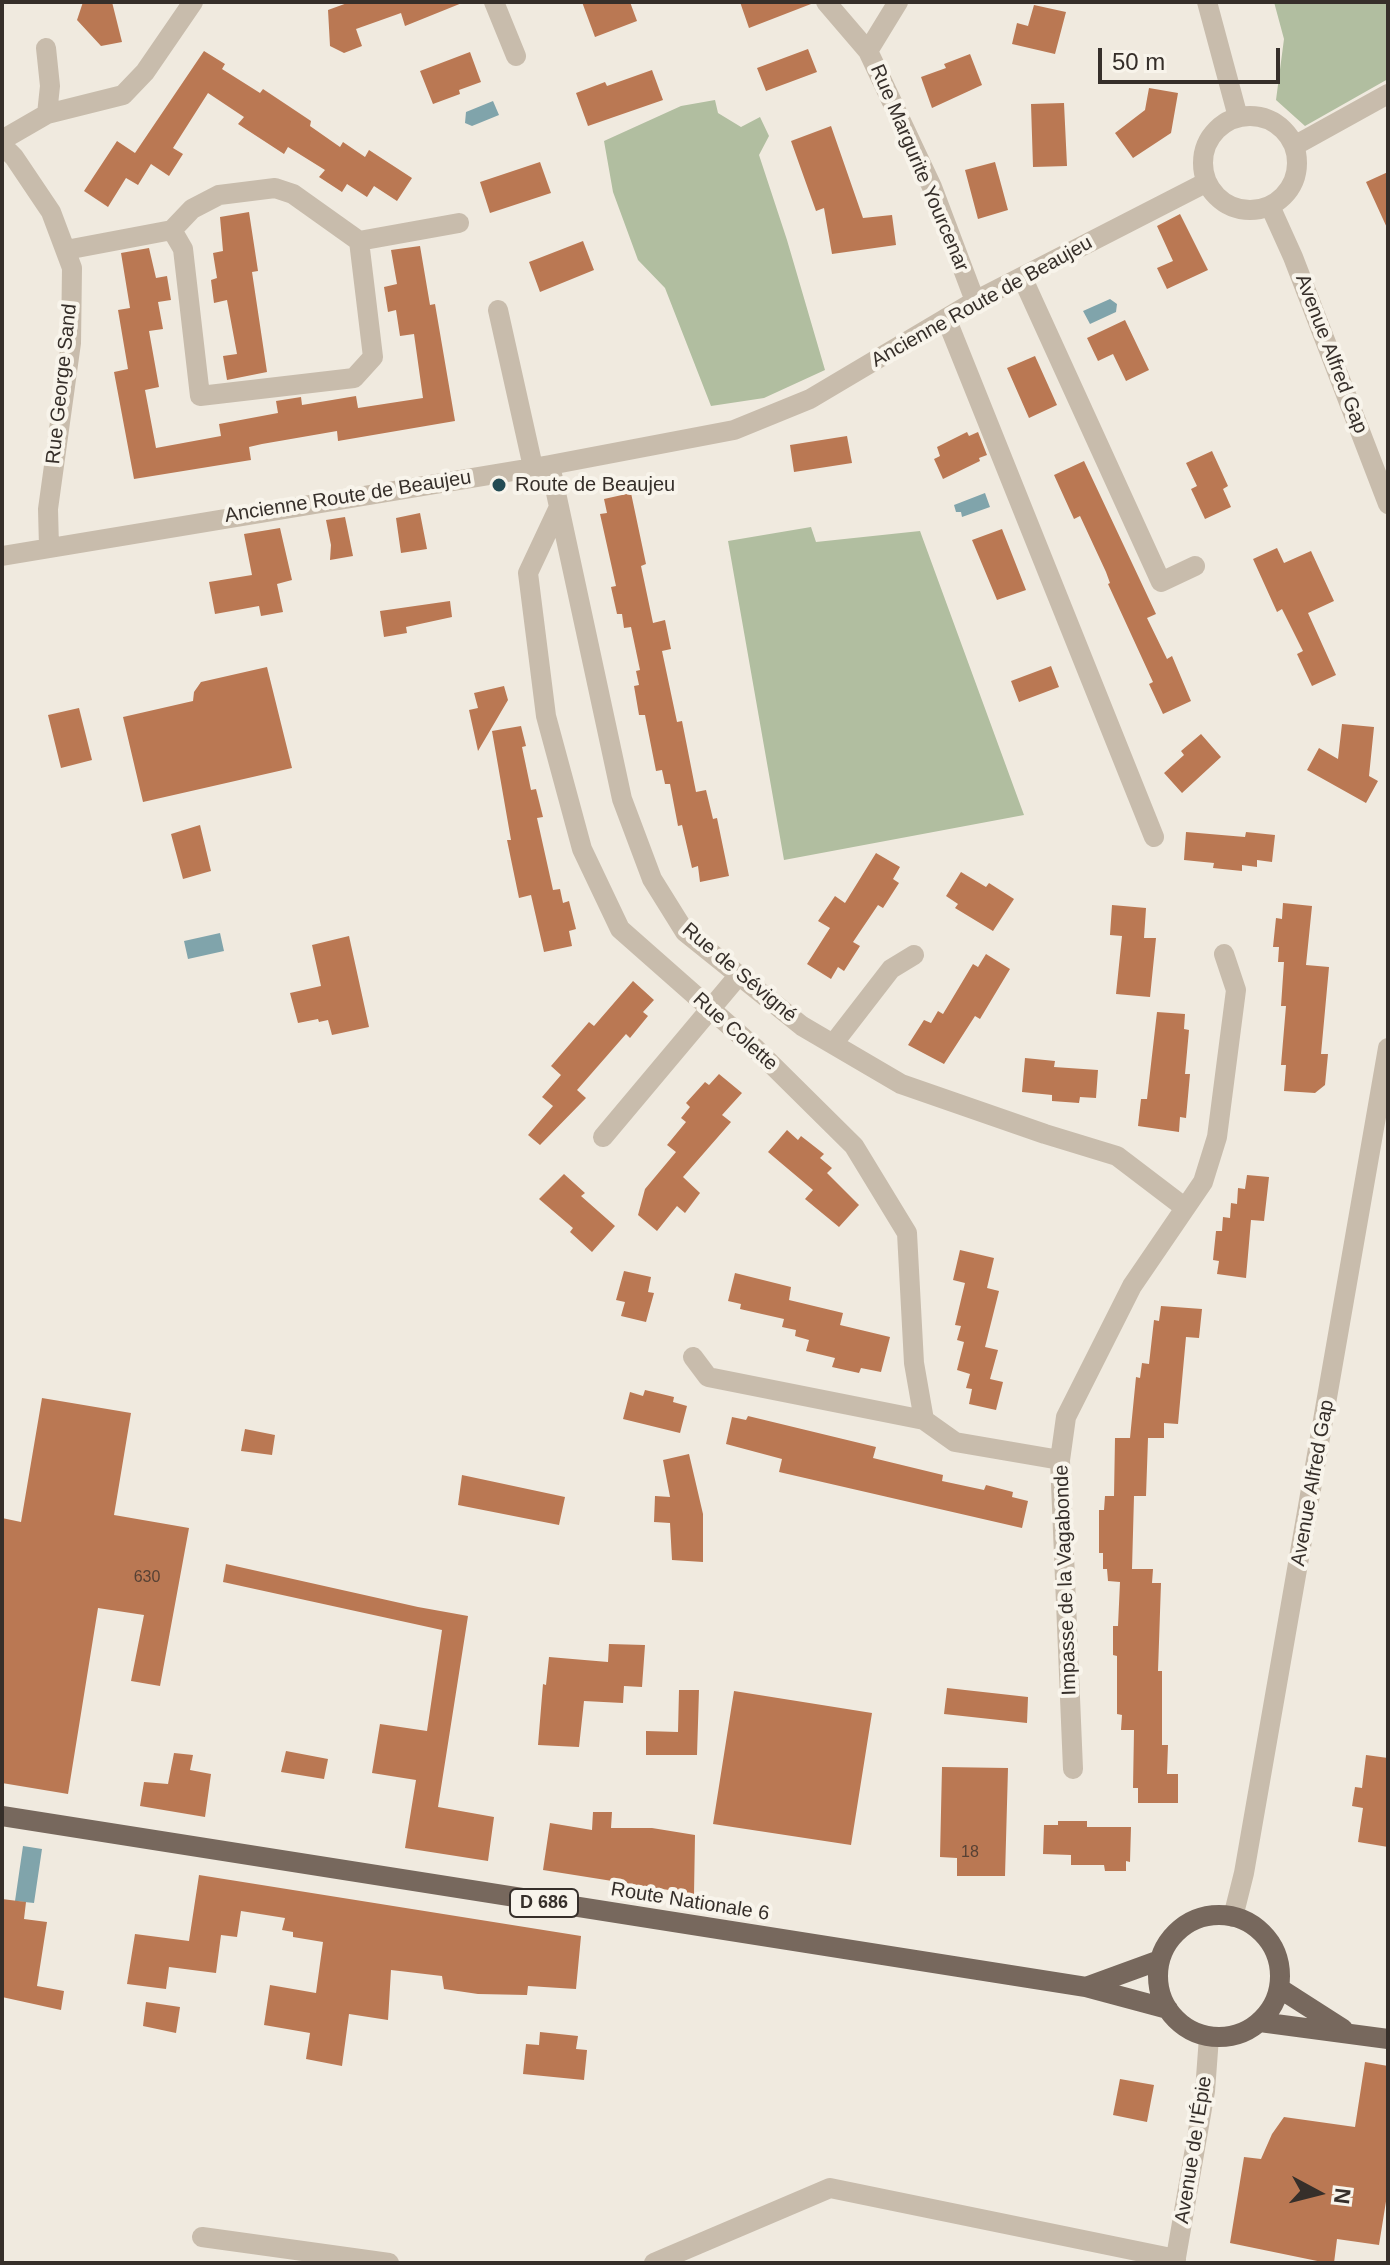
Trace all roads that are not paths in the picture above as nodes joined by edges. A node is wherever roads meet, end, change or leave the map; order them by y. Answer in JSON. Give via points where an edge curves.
{"nodes":[{"id":1,"x":193,"y":2,"type":"edge"},
{"id":2,"x":494,"y":2,"type":"edge"},
{"id":3,"x":826,"y":2,"type":"edge"},
{"id":4,"x":898,"y":2,"type":"edge"},
{"id":5,"x":1207,"y":2,"type":"edge"},
{"id":6,"x":46,"y":48,"type":"dead end"},
{"id":7,"x":868,"y":51,"type":"junction"},
{"id":8,"x":516,"y":56,"type":"dead end"},
{"id":9,"x":1388,"y":94,"type":"edge"},
{"id":10,"x":47,"y":114,"type":"junction"},
{"id":11,"x":1238,"y":117,"type":"junction"},
{"id":12,"x":2,"y":142,"type":"edge"},
{"id":13,"x":1294,"y":146,"type":"junction"},
{"id":14,"x":1207,"y":182,"type":"junction"},
{"id":15,"x":1270,"y":206,"type":"junction"},
{"id":16,"x":459,"y":223,"type":"dead end"},
{"id":17,"x":172,"y":230,"type":"junction"},
{"id":18,"x":359,"y":241,"type":"junction"},
{"id":19,"x":66,"y":250,"type":"junction"},
{"id":20,"x":1022,"y":277,"type":"junction"},
{"id":21,"x":975,"y":301,"type":"junction"},
{"id":22,"x":498,"y":310,"type":"dead end"},
{"id":23,"x":946,"y":318,"type":"junction"},
{"id":24,"x":541,"y":466,"type":"junction"},
{"id":25,"x":1388,"y":504,"type":"edge"},
{"id":26,"x":559,"y":507,"type":"junction"},
{"id":27,"x":49,"y":547,"type":"junction"},
{"id":28,"x":2,"y":556,"type":"edge"},
{"id":29,"x":1195,"y":566,"type":"dead end"},
{"id":30,"x":1154,"y":837,"type":"dead end"},
{"id":31,"x":1224,"y":954,"type":"dead end"},
{"id":32,"x":914,"y":955,"type":"dead end"},
{"id":33,"x":739,"y":975,"type":"junction"},
{"id":34,"x":710,"y":1009,"type":"junction"},
{"id":35,"x":833,"y":1044,"type":"junction"},
{"id":36,"x":1388,"y":1048,"type":"edge"},
{"id":37,"x":603,"y":1137,"type":"dead end"},
{"id":38,"x":1184,"y":1207,"type":"junction"},
{"id":39,"x":693,"y":1357,"type":"dead end"},
{"id":40,"x":924,"y":1420,"type":"junction"},
{"id":41,"x":1060,"y":1460,"type":"junction"},
{"id":42,"x":1073,"y":1769,"type":"dead end"},
{"id":43,"x":2,"y":1816,"type":"edge"},
{"id":44,"x":1233,"y":1917,"type":"junction"},
{"id":45,"x":1160,"y":1960,"type":"junction"},
{"id":46,"x":1086,"y":1987,"type":"junction"},
{"id":47,"x":1279,"y":1988,"type":"junction"},
{"id":48,"x":1168,"y":2009,"type":"junction"},
{"id":49,"x":1260,"y":2022,"type":"junction"},
{"id":50,"x":1346,"y":2031,"type":"junction"},
{"id":51,"x":1209,"y":2037,"type":"junction"},
{"id":52,"x":1388,"y":2039,"type":"edge"},
{"id":53,"x":202,"y":2237,"type":"dead end"},
{"id":54,"x":1176,"y":2261,"type":"edge"},
{"id":55,"x":389,"y":2263,"type":"edge"},
{"id":56,"x":654,"y":2263,"type":"edge"}],
"edges":[{"from":1,"to":10,"type":"street","via":[[123,95]]},
{"from":2,"to":8,"type":"street"},
{"from":3,"to":7,"type":"street","name":"Rue Margurite Yourcenar"},
{"from":4,"to":7,"type":"street"},
{"from":5,"to":11,"type":"street"},
{"from":6,"to":10,"type":"street"},
{"from":7,"to":21,"type":"street","name":"Rue Margurite Yourcenar","via":[[932,187]]},
{"from":9,"to":13,"type":"street"},
{"from":10,"to":12,"type":"street"},
{"from":11,"to":13,"type":"street","via":[[1265,118],[1288,134]]},
{"from":11,"to":14,"type":"street","via":[[1208,142]]},
{"from":12,"to":19,"type":"street","name":"Rue George Sand","via":[[51,212]]},
{"from":13,"to":15,"type":"street","via":[[1296,174]]},
{"from":14,"to":15,"type":"street","via":[[1215,194],[1241,209]]},
{"from":14,"to":20,"type":"street","name":"Ancienne Route de Beaujeu"},
{"from":15,"to":25,"type":"street","name":"Avenue Alfred Gap"},
{"from":16,"to":18,"type":"street"},
{"from":17,"to":18,"type":"street","via":[[192,209],[219,195],[275,188],[293,194]]},
{"from":17,"to":18,"type":"street","via":[[183,249],[200,396],[354,378],[373,357]]},
{"from":17,"to":19,"type":"street"},
{"from":19,"to":27,"type":"street","name":"Rue George Sand","via":[[72,268],[71,343],[48,509]]},
{"from":20,"to":21,"type":"street","name":"Ancienne Route de Beaujeu"},
{"from":20,"to":29,"type":"street","via":[[1161,582]]},
{"from":21,"to":23,"type":"street","name":"Ancienne Route de Beaujeu"},
{"from":22,"to":24,"type":"street","name":"Rue de Sévigné"},
{"from":23,"to":24,"type":"street","name":"Ancienne Route de Beaujeu","via":[[810,399],[734,430]]},
{"from":23,"to":30,"type":"street"},
{"from":24,"to":26,"type":"street","name":"Rue de Sévigné"},
{"from":24,"to":27,"type":"street","name":"Ancienne Route de Beaujeu"},
{"from":26,"to":33,"type":"street","name":"Rue de Sévigné","via":[[622,799],[652,879],[685,932]]},
{"from":26,"to":34,"type":"street","name":"Rue Colette","via":[[528,573],[546,716],[582,849],[620,929]]},
{"from":27,"to":28,"type":"street","name":"Ancienne Route de Beaujeu"},
{"from":31,"to":38,"type":"street","name":"Impasse de la Vagabonde","via":[[1236,990],[1217,1137],[1203,1182]]},
{"from":32,"to":35,"type":"street","via":[[891,969]]},
{"from":33,"to":34,"type":"street"},
{"from":33,"to":35,"type":"street","name":"Rue de Sévigné"},
{"from":34,"to":37,"type":"street"},
{"from":34,"to":40,"type":"street","name":"Rue Colette","via":[[854,1146],[907,1233],[914,1363]]},
{"from":35,"to":38,"type":"street","name":"Rue de Sévigné","via":[[901,1084],[1117,1156]]},
{"from":36,"to":44,"type":"street","name":"Avenue Alfred Gap"},
{"from":38,"to":41,"type":"street","name":"Impasse de la Vagabonde","via":[[1132,1286],[1066,1417]]},
{"from":39,"to":40,"type":"street","via":[[708,1377]]},
{"from":40,"to":41,"type":"street","via":[[955,1442]]},
{"from":41,"to":42,"type":"street","name":"Impasse de la Vagabonde"},
{"from":43,"to":46,"type":"main road","name":"Route Nationale 6","number":"D 686"},
{"from":44,"to":45,"type":"main road","via":[[1215,1915],[1181,1929]]},
{"from":44,"to":47,"type":"main road","via":[[1265,1936],[1275,1951]]},
{"from":45,"to":46,"type":"main road","name":"Route Nationale 6"},
{"from":45,"to":48,"type":"main road","via":[[1160,1993]]},
{"from":46,"to":48,"type":"main road","name":"Route Nationale 6","number":"D 686"},
{"from":47,"to":49,"type":"main road"},
{"from":47,"to":50,"type":"main road"},
{"from":48,"to":51,"type":"main road","via":[[1178,2022]]},
{"from":49,"to":50,"type":"main road"},
{"from":49,"to":51,"type":"main road","via":[[1245,2032]]},
{"from":50,"to":52,"type":"main road"},
{"from":51,"to":54,"type":"street","name":"Avenue de l'Épie"},
{"from":53,"to":55,"type":"street"},
{"from":54,"to":56,"type":"street","via":[[830,2188]]}]}
